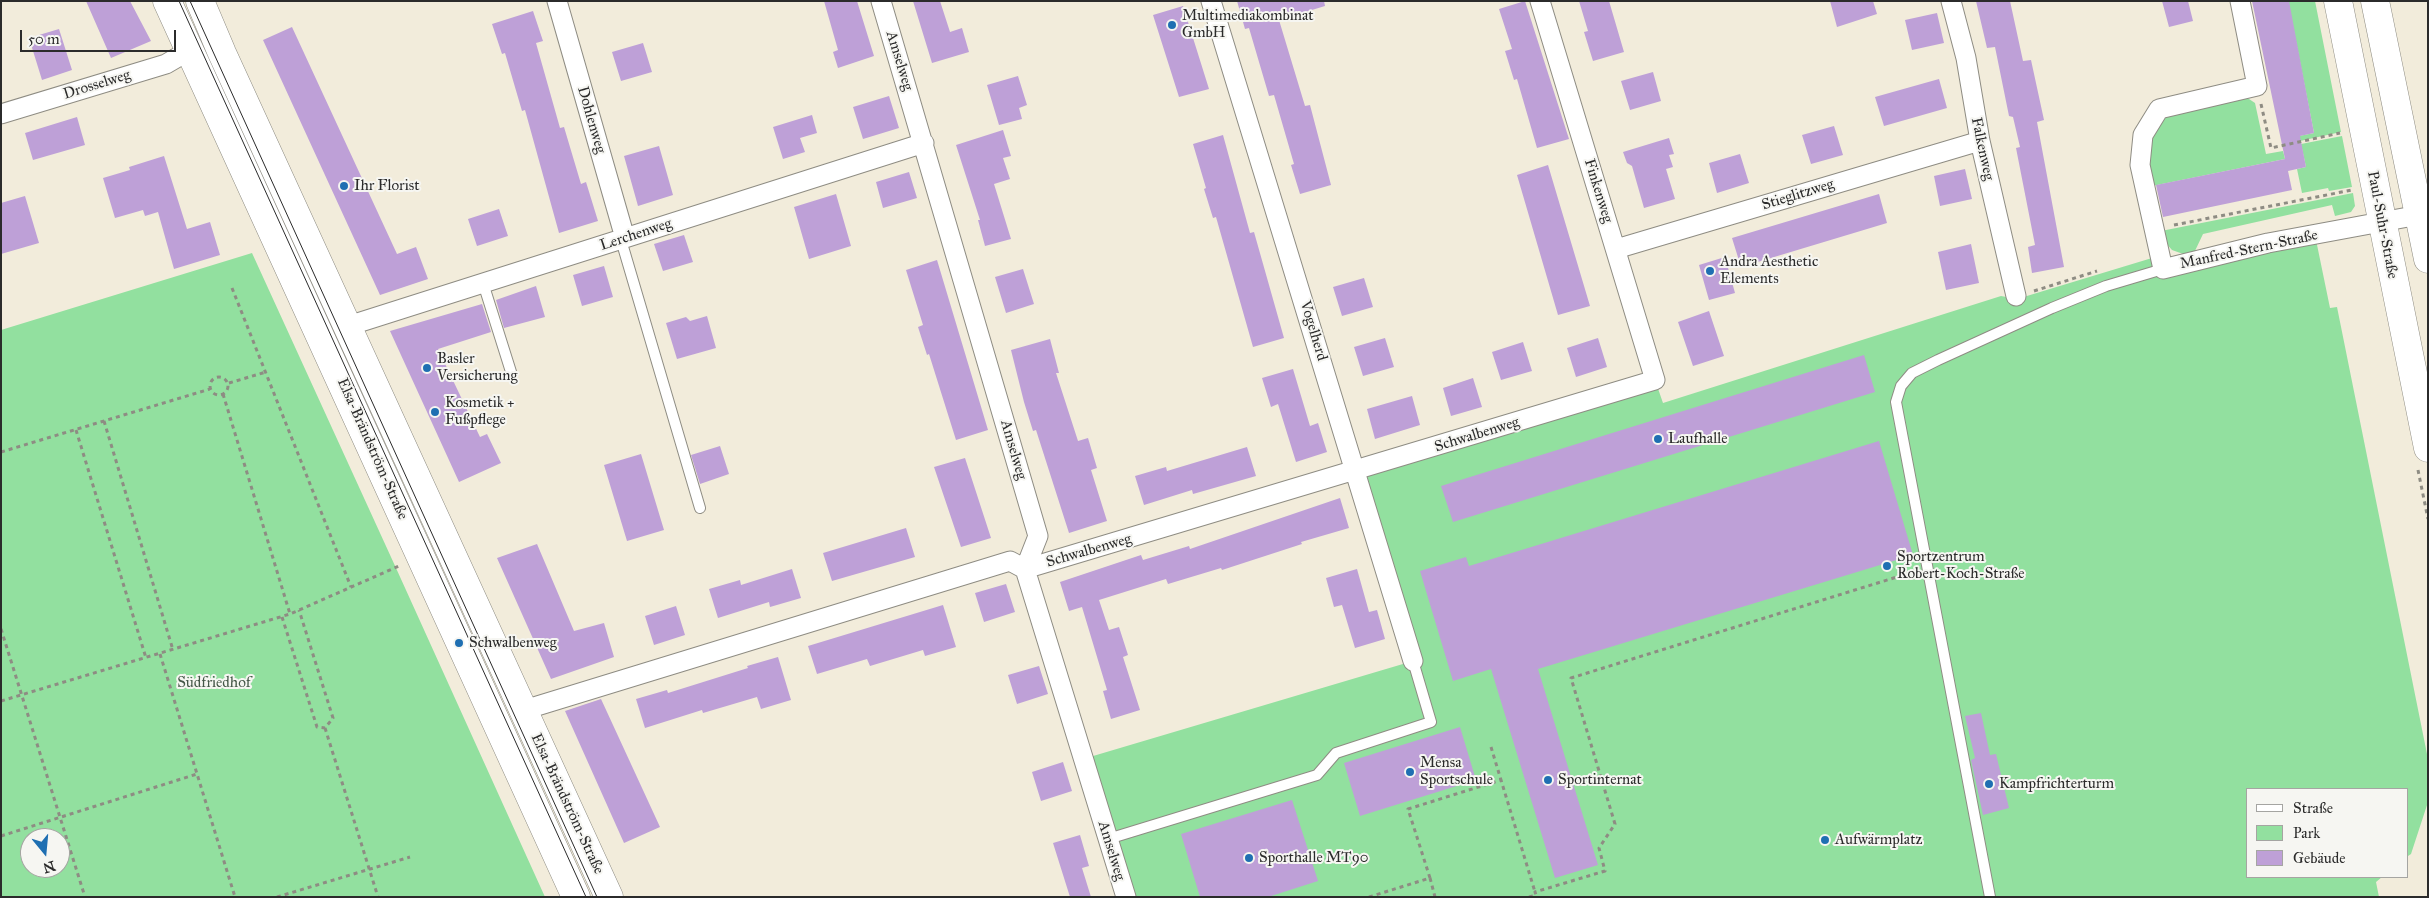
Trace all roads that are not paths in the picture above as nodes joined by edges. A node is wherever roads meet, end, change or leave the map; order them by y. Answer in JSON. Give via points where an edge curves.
{"nodes":[{"id":1,"x":167,"y":1,"type":"edge"},
{"id":2,"x":200,"y":1,"type":"edge"},
{"id":3,"x":557,"y":1,"type":"edge"},
{"id":4,"x":881,"y":1,"type":"edge"},
{"id":5,"x":1211,"y":1,"type":"edge"},
{"id":6,"x":1540,"y":1,"type":"edge"},
{"id":7,"x":1951,"y":1,"type":"edge"},
{"id":8,"x":2240,"y":1,"type":"edge"},
{"id":9,"x":2338,"y":1,"type":"edge"},
{"id":10,"x":2375,"y":1,"type":"edge"},
{"id":11,"x":190,"y":50,"type":"junction"},
{"id":12,"x":1,"y":114,"type":"edge"},
{"id":13,"x":1980,"y":141,"type":"junction"},
{"id":14,"x":924,"y":143,"type":"junction"},
{"id":15,"x":2419,"y":215,"type":"junction"},
{"id":16,"x":2381,"y":222,"type":"junction"},
{"id":17,"x":623,"y":239,"type":"junction"},
{"id":18,"x":1616,"y":249,"type":"junction"},
{"id":19,"x":2428,"y":258,"type":"edge"},
{"id":20,"x":2163,"y":269,"type":"junction"},
{"id":21,"x":483,"y":283,"type":"junction"},
{"id":22,"x":2016,"y":296,"type":"road end"},
{"id":23,"x":348,"y":326,"type":"junction"},
{"id":24,"x":512,"y":375,"type":"dead end"},
{"id":25,"x":1655,"y":380,"type":"joint"},
{"id":26,"x":2428,"y":448,"type":"edge"},
{"id":27,"x":1356,"y":472,"type":"junction"},
{"id":28,"x":700,"y":508,"type":"dead end"},
{"id":29,"x":1025,"y":569,"type":"junction"},
{"id":30,"x":1413,"y":661,"type":"joint"},
{"id":31,"x":524,"y":710,"type":"junction"},
{"id":32,"x":1108,"y":839,"type":"junction"},
{"id":33,"x":576,"y":897,"type":"edge"},
{"id":34,"x":609,"y":897,"type":"edge"},
{"id":35,"x":1126,"y":897,"type":"edge"},
{"id":36,"x":1990,"y":897,"type":"edge"}],
"edges":[{"from":1,"to":11,"type":"street","name":"Elsa-Brändström-Straße"},
{"from":2,"to":23,"type":"street","name":"Elsa-Brändström-Straße"},
{"from":3,"to":17,"type":"street","name":"Dohlenweg"},
{"from":4,"to":14,"type":"street","name":"Amselweg"},
{"from":5,"to":27,"type":"street","name":"Vogelherd"},
{"from":6,"to":18,"type":"street","name":"Finkenweg"},
{"from":7,"to":13,"type":"street","name":"Falkenweg","via":[[1966,58]]},
{"from":8,"to":20,"type":"street","name":"Manfred-Stern-Straße","via":[[2257,86],[2159,109],[2143,135],[2140,166]]},
{"from":9,"to":16,"type":"street","name":"Paul-Suhr-Straße"},
{"from":10,"to":15,"type":"street"},
{"from":11,"to":12,"type":"street","name":"Drosselweg","via":[[166,64]]},
{"from":11,"to":33,"type":"street","name":"Elsa-Brändström-Straße"},
{"from":13,"to":18,"type":"street","name":"Stieglitzweg"},
{"from":13,"to":22,"type":"street","name":"Falkenweg"},
{"from":14,"to":17,"type":"street","name":"Lerchenweg"},
{"from":14,"to":29,"type":"street","name":"Amselweg","via":[[1038,536]]},
{"from":15,"to":16,"type":"street","name":"Manfred-Stern-Straße"},
{"from":15,"to":19,"type":"street"},
{"from":16,"to":20,"type":"street","name":"Manfred-Stern-Straße","via":[[2268,243]]},
{"from":16,"to":26,"type":"street","name":"Paul-Suhr-Straße"},
{"from":17,"to":21,"type":"street","name":"Lerchenweg"},
{"from":17,"to":28,"type":"lane"},
{"from":18,"to":25,"type":"street","name":"Finkenweg"},
{"from":20,"to":36,"type":"lane","via":[[2106,286],[2052,308],[1912,373],[1896,402]]},
{"from":21,"to":23,"type":"street","name":"Lerchenweg"},
{"from":21,"to":24,"type":"lane"},
{"from":23,"to":31,"type":"street","name":"Elsa-Brändström-Straße"},
{"from":25,"to":27,"type":"street","name":"Schwalbenweg"},
{"from":27,"to":29,"type":"street","name":"Schwalbenweg"},
{"from":27,"to":30,"type":"street","name":"Vogelherd"},
{"from":29,"to":31,"type":"street","name":"Schwalbenweg","via":[[1010,561]]},
{"from":29,"to":32,"type":"street","name":"Amselweg"},
{"from":30,"to":32,"type":"lane","via":[[1431,722],[1336,753],[1317,775]]},
{"from":31,"to":34,"type":"street","name":"Elsa-Brändström-Straße"},
{"from":32,"to":35,"type":"street","name":"Amselweg"}]}
